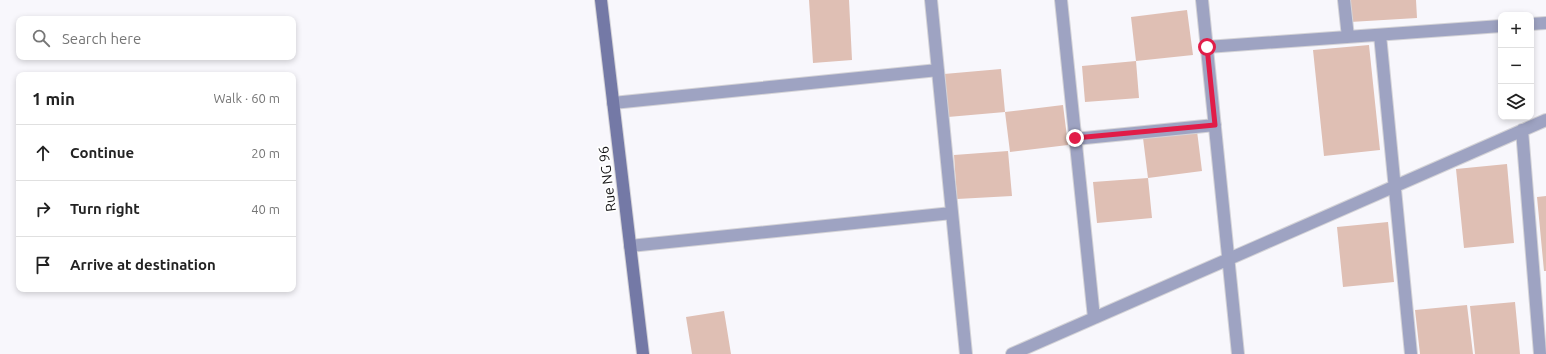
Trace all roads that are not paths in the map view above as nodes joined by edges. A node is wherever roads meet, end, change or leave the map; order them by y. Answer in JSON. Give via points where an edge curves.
{"nodes":[{"id":1,"x":601,"y":0,"type":"edge"},
{"id":2,"x":931,"y":0,"type":"edge"},
{"id":3,"x":1061,"y":0,"type":"edge"},
{"id":4,"x":1202,"y":0,"type":"edge"},
{"id":5,"x":1344,"y":0,"type":"edge"},
{"id":6,"x":1546,"y":23,"type":"edge"},
{"id":7,"x":1534,"y":24,"type":"edge"},
{"id":8,"x":1498,"y":26,"type":"edge"},
{"id":9,"x":1380,"y":35,"type":"junction"},
{"id":10,"x":1348,"y":37,"type":"junction"},
{"id":11,"x":1207,"y":47,"type":"junction"},
{"id":12,"x":938,"y":70,"type":"junction"},
{"id":13,"x":613,"y":103,"type":"junction"},
{"id":14,"x":1546,"y":120,"type":"edge"},
{"id":15,"x":1215,"y":125,"type":"junction"},
{"id":16,"x":1522,"y":130,"type":"junction"},
{"id":17,"x":1075,"y":138,"type":"junction"},
{"id":18,"x":1395,"y":186,"type":"junction"},
{"id":19,"x":952,"y":213,"type":"junction"},
{"id":20,"x":630,"y":246,"type":"junction"},
{"id":21,"x":1228,"y":259,"type":"junction"},
{"id":22,"x":1094,"y":318,"type":"junction"},
{"id":23,"x":643,"y":354,"type":"edge"},
{"id":24,"x":966,"y":354,"type":"edge"},
{"id":25,"x":1012,"y":354,"type":"edge"},
{"id":26,"x":1238,"y":354,"type":"edge"},
{"id":27,"x":1411,"y":354,"type":"edge"},
{"id":28,"x":1540,"y":354,"type":"edge"}],
"edges":[{"from":1,"to":13,"type":"street","name":"Rue NG 96"},
{"from":2,"to":12,"type":"street"},
{"from":3,"to":17,"type":"street"},
{"from":4,"to":11,"type":"street"},
{"from":5,"to":10,"type":"street"},
{"from":6,"to":7,"type":"street"},
{"from":8,"to":9,"type":"street"},
{"from":9,"to":10,"type":"street"},
{"from":9,"to":18,"type":"street"},
{"from":10,"to":11,"type":"street"},
{"from":11,"to":15,"type":"street"},
{"from":12,"to":13,"type":"street"},
{"from":12,"to":19,"type":"street"},
{"from":13,"to":20,"type":"street","name":"Rue NG 96"},
{"from":14,"to":16,"type":"street"},
{"from":15,"to":17,"type":"street"},
{"from":15,"to":21,"type":"street"},
{"from":16,"to":18,"type":"street"},
{"from":16,"to":28,"type":"street"},
{"from":17,"to":22,"type":"street"},
{"from":18,"to":21,"type":"street"},
{"from":18,"to":27,"type":"street"},
{"from":19,"to":20,"type":"street"},
{"from":19,"to":24,"type":"street"},
{"from":20,"to":23,"type":"street","name":"Rue NG 96"},
{"from":21,"to":22,"type":"street"},
{"from":21,"to":26,"type":"street"},
{"from":22,"to":25,"type":"street"}]}
